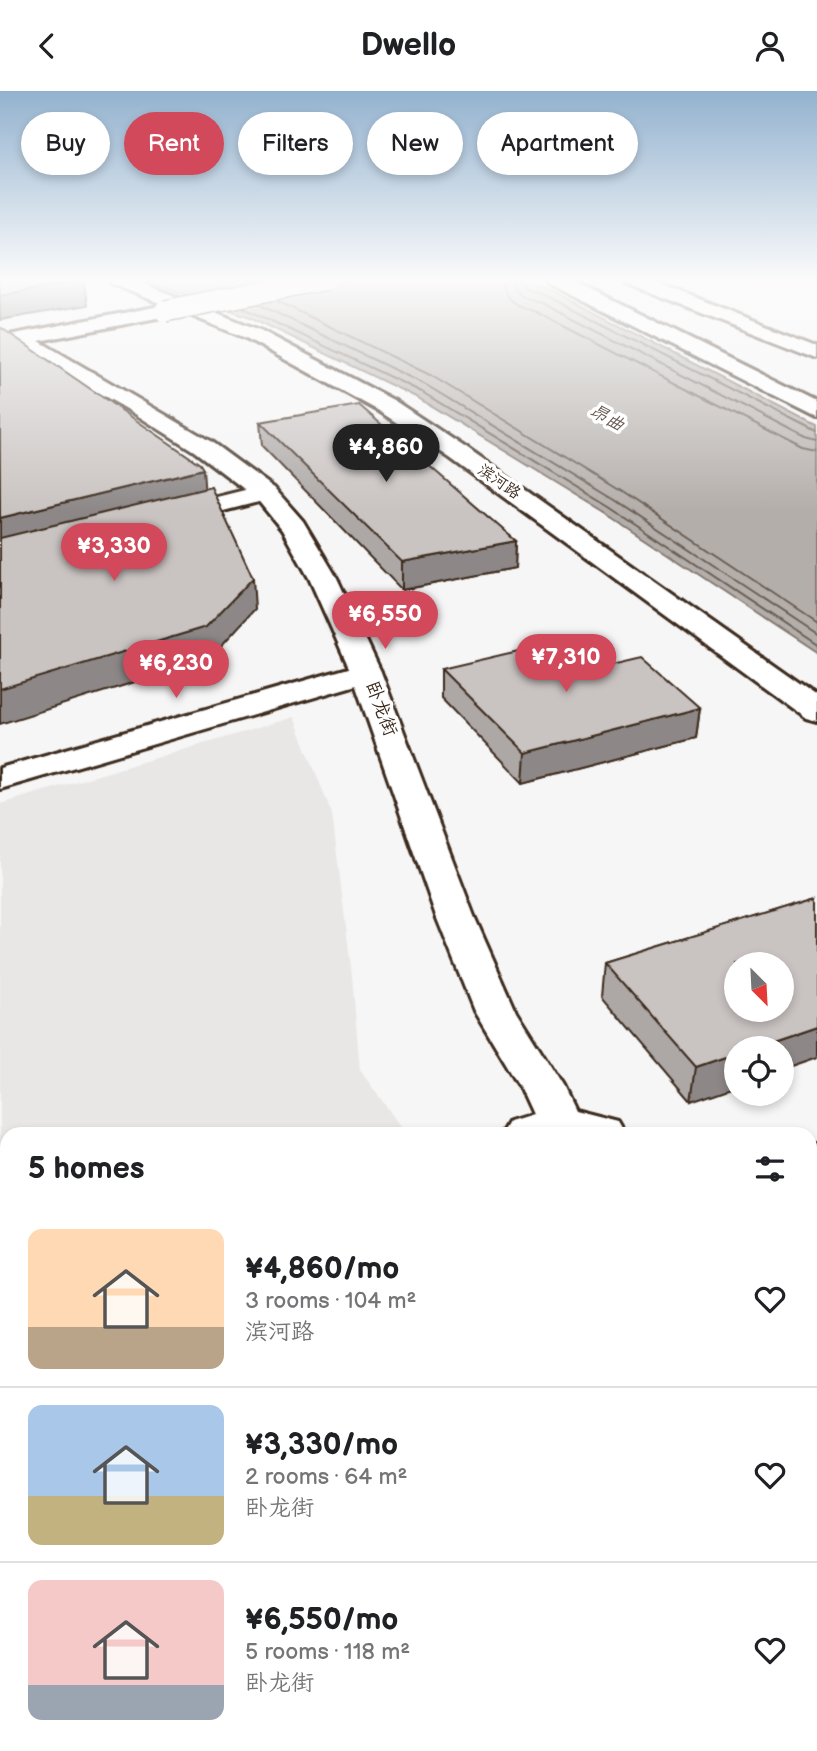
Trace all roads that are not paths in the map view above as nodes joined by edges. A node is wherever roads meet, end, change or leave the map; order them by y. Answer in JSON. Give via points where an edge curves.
{"nodes":[{"id":1,"x":40,"y":356,"type":"edge"},
{"id":2,"x":295,"y":356,"type":"edge"},
{"id":3,"x":709,"y":356,"type":"edge"},
{"id":4,"x":817,"y":411,"type":"edge"},
{"id":5,"x":265,"y":493,"type":"junction"},
{"id":6,"x":146,"y":523,"type":"edge"},
{"id":7,"x":366,"y":672,"type":"junction"},
{"id":8,"x":817,"y":711,"type":"edge"},
{"id":9,"x":0,"y":779,"type":"edge"},
{"id":10,"x":546,"y":1127,"type":"edge"}],
"edges":[{"from":1,"to":5,"type":"street","name":"卧龙街","via":[[140,407]]},
{"from":2,"to":8,"type":"street","name":"滨河路","via":[[387,406],[481,469]]},
{"from":3,"to":4,"type":"street"},
{"from":5,"to":6,"type":"street"},
{"from":5,"to":7,"type":"street","name":"卧龙街","via":[[294,527],[323,578]]},
{"from":7,"to":9,"type":"street"},
{"from":7,"to":10,"type":"street","name":"卧龙街","via":[[495,1011],[541,1086]]}]}
